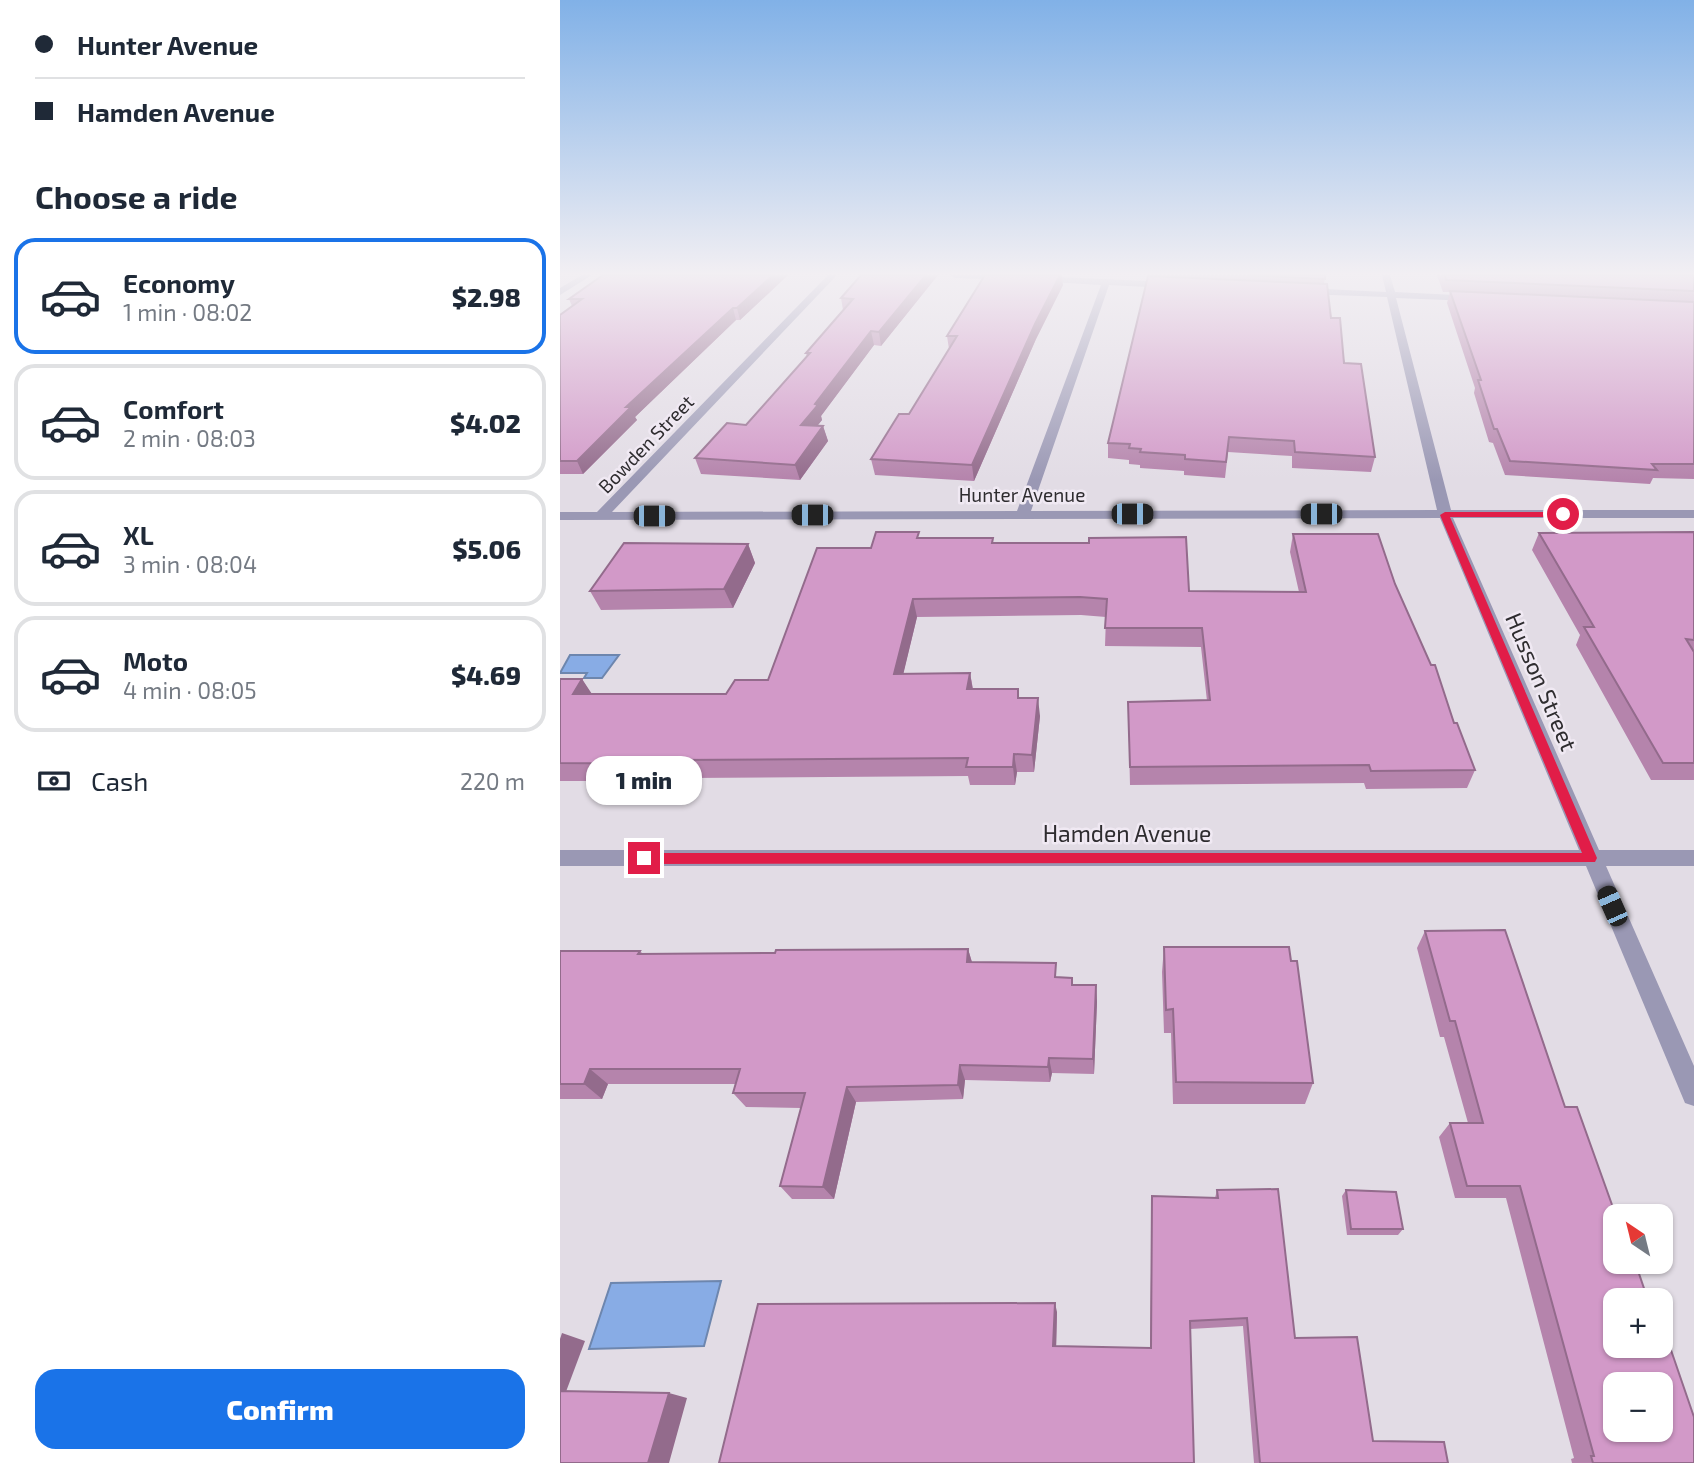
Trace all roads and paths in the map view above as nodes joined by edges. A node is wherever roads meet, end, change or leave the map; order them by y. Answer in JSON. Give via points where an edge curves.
{"nodes":[{"id":1,"x":767,"y":343,"type":"edge"},
{"id":2,"x":1084,"y":343,"type":"edge"},
{"id":3,"x":1402,"y":343,"type":"edge"},
{"id":4,"x":1023,"y":514,"type":"junction"},
{"id":5,"x":1694,"y":514,"type":"edge"},
{"id":6,"x":1445,"y":515,"type":"junction"},
{"id":7,"x":560,"y":516,"type":"edge"},
{"id":8,"x":601,"y":516,"type":"junction"},
{"id":9,"x":560,"y":858,"type":"edge"},
{"id":10,"x":1591,"y":858,"type":"junction"},
{"id":11,"x":1694,"y":858,"type":"edge"},
{"id":12,"x":1694,"y":1094,"type":"edge"}],
"edges":[{"from":1,"to":8,"type":"street","name":"Bowden Street"},
{"from":2,"to":4,"type":"street"},
{"from":3,"to":6,"type":"street","name":"Husson Street"},
{"from":4,"to":6,"type":"street","name":"Hunter Avenue"},
{"from":4,"to":8,"type":"street","name":"Hunter Avenue"},
{"from":5,"to":6,"type":"street","name":"Hunter Avenue"},
{"from":6,"to":10,"type":"street","name":"Husson Street"},
{"from":7,"to":8,"type":"street","name":"Hunter Avenue"},
{"from":9,"to":10,"type":"street","name":"Hamden Avenue"},
{"from":10,"to":11,"type":"street","name":"Hamden Avenue"},
{"from":10,"to":12,"type":"street","name":"Husson Street"}]}
